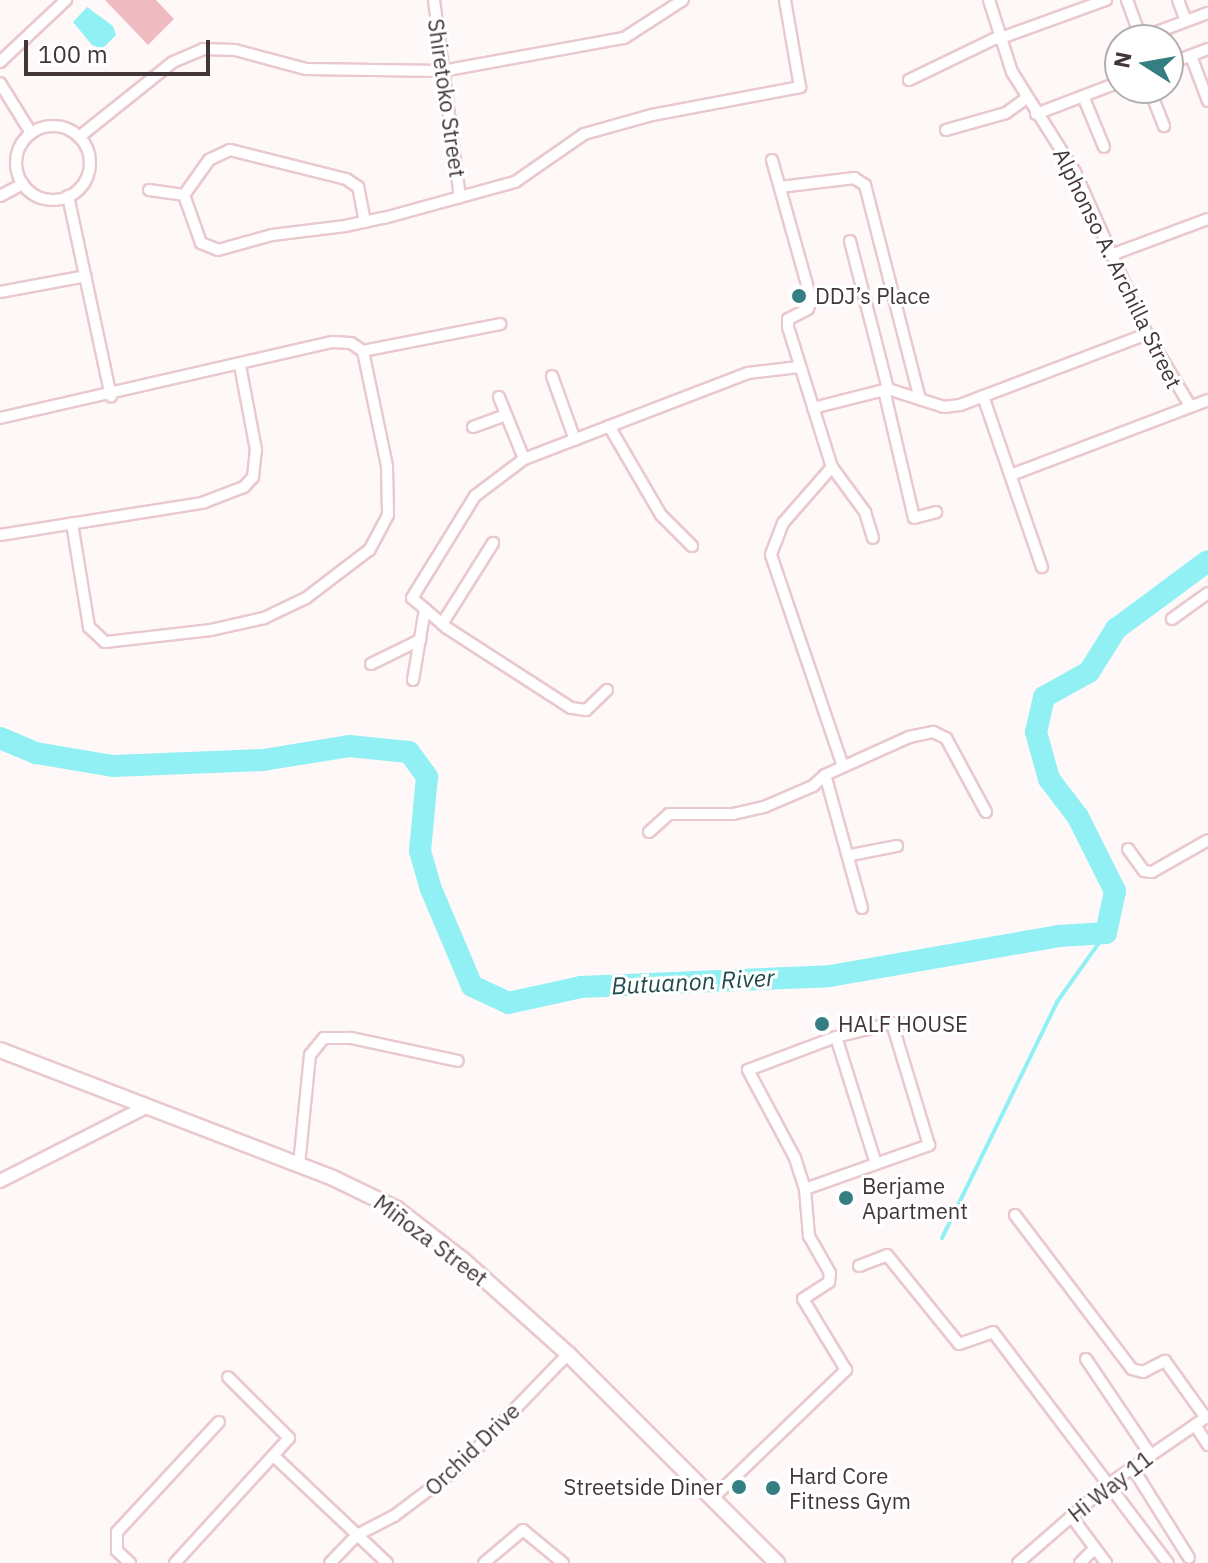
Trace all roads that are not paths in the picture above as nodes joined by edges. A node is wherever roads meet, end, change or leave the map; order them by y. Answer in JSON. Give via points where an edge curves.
{"nodes":[{"id":1,"x":66,"y":0,"type":"edge"},
{"id":2,"x":434,"y":0,"type":"edge"},
{"id":3,"x":683,"y":0,"type":"edge"},
{"id":4,"x":785,"y":0,"type":"edge"},
{"id":5,"x":989,"y":0,"type":"edge"},
{"id":6,"x":1106,"y":0,"type":"edge"},
{"id":7,"x":1127,"y":0,"type":"edge"},
{"id":8,"x":1178,"y":0,"type":"edge"},
{"id":9,"x":1208,"y":13,"type":"edge"},
{"id":10,"x":1186,"y":21,"type":"junction"},
{"id":11,"x":1136,"y":24,"type":"edge"},
{"id":12,"x":1178,"y":24,"type":"edge"},
{"id":13,"x":998,"y":38,"type":"junction"},
{"id":14,"x":1208,"y":49,"type":"edge"},
{"id":15,"x":1191,"y":56,"type":"junction"},
{"id":16,"x":1184,"y":58,"type":"edge"},
{"id":17,"x":0,"y":62,"type":"edge"},
{"id":18,"x":442,"y":71,"type":"junction"},
{"id":19,"x":909,"y":80,"type":"dead end"},
{"id":20,"x":0,"y":83,"type":"edge"},
{"id":21,"x":1104,"y":88,"type":"edge"},
{"id":22,"x":1083,"y":96,"type":"junction"},
{"id":23,"x":1027,"y":98,"type":"junction"},
{"id":24,"x":1208,"y":101,"type":"edge"},
{"id":25,"x":1155,"y":104,"type":"edge"},
{"id":26,"x":1036,"y":114,"type":"junction"},
{"id":27,"x":1164,"y":126,"type":"dead end"},
{"id":28,"x":946,"y":130,"type":"dead end"},
{"id":29,"x":31,"y":133,"type":"junction"},
{"id":30,"x":79,"y":137,"type":"junction"},
{"id":31,"x":1104,"y":147,"type":"dead end"},
{"id":32,"x":772,"y":160,"type":"dead end"},
{"id":33,"x":23,"y":184,"type":"junction"},
{"id":34,"x":780,"y":187,"type":"junction"},
{"id":35,"x":149,"y":190,"type":"dead end"},
{"id":36,"x":184,"y":195,"type":"junction"},
{"id":37,"x":0,"y":196,"type":"edge"},
{"id":38,"x":68,"y":196,"type":"junction"},
{"id":39,"x":460,"y":197,"type":"junction"},
{"id":40,"x":1208,"y":219,"type":"edge"},
{"id":41,"x":365,"y":222,"type":"junction"},
{"id":42,"x":850,"y":241,"type":"dead end"},
{"id":43,"x":1111,"y":255,"type":"junction"},
{"id":44,"x":86,"y":276,"type":"junction"},
{"id":45,"x":0,"y":292,"type":"edge"},
{"id":46,"x":500,"y":324,"type":"dead end"},
{"id":47,"x":1147,"y":334,"type":"junction"},
{"id":48,"x":363,"y":351,"type":"junction"},
{"id":49,"x":240,"y":365,"type":"junction"},
{"id":50,"x":799,"y":367,"type":"junction"},
{"id":51,"x":552,"y":376,"type":"dead end"},
{"id":52,"x":886,"y":390,"type":"junction"},
{"id":53,"x":919,"y":395,"type":"junction"},
{"id":54,"x":111,"y":396,"type":"junction"},
{"id":55,"x":983,"y":396,"type":"junction"},
{"id":56,"x":499,"y":397,"type":"dead end"},
{"id":57,"x":1208,"y":400,"type":"edge"},
{"id":58,"x":1189,"y":404,"type":"junction"},
{"id":59,"x":813,"y":408,"type":"junction"},
{"id":60,"x":506,"y":415,"type":"junction"},
{"id":61,"x":0,"y":418,"type":"edge"},
{"id":62,"x":609,"y":426,"type":"junction"},
{"id":63,"x":473,"y":427,"type":"dead end"},
{"id":64,"x":575,"y":440,"type":"junction"},
{"id":65,"x":524,"y":459,"type":"junction"},
{"id":66,"x":832,"y":467,"type":"junction"},
{"id":67,"x":1011,"y":475,"type":"junction"},
{"id":68,"x":936,"y":512,"type":"dead end"},
{"id":69,"x":72,"y":523,"type":"junction"},
{"id":70,"x":0,"y":535,"type":"edge"},
{"id":71,"x":873,"y":538,"type":"dead end"},
{"id":72,"x":493,"y":543,"type":"dead end"},
{"id":73,"x":692,"y":546,"type":"dead end"},
{"id":74,"x":1042,"y":567,"type":"dead end"},
{"id":75,"x":1208,"y":593,"type":"edge"},
{"id":76,"x":425,"y":609,"type":"junction"},
{"id":77,"x":1172,"y":619,"type":"dead end"},
{"id":78,"x":442,"y":624,"type":"junction"},
{"id":79,"x":420,"y":640,"type":"junction"},
{"id":80,"x":371,"y":664,"type":"dead end"},
{"id":81,"x":413,"y":680,"type":"dead end"},
{"id":82,"x":607,"y":690,"type":"dead end"},
{"id":83,"x":842,"y":763,"type":"junction"},
{"id":84,"x":825,"y":775,"type":"junction"},
{"id":85,"x":986,"y":812,"type":"dead end"},
{"id":86,"x":649,"y":832,"type":"dead end"},
{"id":87,"x":1208,"y":840,"type":"edge"},
{"id":88,"x":897,"y":846,"type":"dead end"},
{"id":89,"x":1128,"y":849,"type":"dead end"},
{"id":90,"x":851,"y":855,"type":"junction"},
{"id":91,"x":862,"y":908,"type":"dead end"},
{"id":92,"x":892,"y":1023,"type":"junction"},
{"id":93,"x":916,"y":1024,"type":"dead end"},
{"id":94,"x":836,"y":1037,"type":"junction"},
{"id":95,"x":0,"y":1050,"type":"edge"},
{"id":96,"x":458,"y":1061,"type":"dead end"},
{"id":97,"x":144,"y":1108,"type":"junction"},
{"id":98,"x":876,"y":1164,"type":"junction"},
{"id":99,"x":299,"y":1165,"type":"junction"},
{"id":100,"x":0,"y":1181,"type":"edge"},
{"id":101,"x":805,"y":1189,"type":"junction"},
{"id":102,"x":1015,"y":1215,"type":"dead end"},
{"id":103,"x":859,"y":1266,"type":"dead end"},
{"id":104,"x":568,"y":1354,"type":"junction"},
{"id":105,"x":1086,"y":1359,"type":"dead end"},
{"id":106,"x":228,"y":1377,"type":"dead end"},
{"id":107,"x":1207,"y":1417,"type":"edge"},
{"id":108,"x":219,"y":1422,"type":"dead end"},
{"id":109,"x":1195,"y":1425,"type":"junction"},
{"id":110,"x":1208,"y":1445,"type":"edge"},
{"id":111,"x":1150,"y":1454,"type":"junction"},
{"id":112,"x":276,"y":1458,"type":"junction"},
{"id":113,"x":1132,"y":1467,"type":"junction"},
{"id":114,"x":1109,"y":1484,"type":"junction"},
{"id":115,"x":713,"y":1498,"type":"junction"},
{"id":116,"x":1071,"y":1516,"type":"junction"},
{"id":117,"x":357,"y":1535,"type":"junction"},
{"id":118,"x":1095,"y":1548,"type":"junction"},
{"id":119,"x":1189,"y":1558,"type":"dead end"},
{"id":120,"x":130,"y":1563,"type":"edge"},
{"id":121,"x":175,"y":1563,"type":"edge"},
{"id":122,"x":330,"y":1563,"type":"edge"},
{"id":123,"x":387,"y":1563,"type":"edge"},
{"id":124,"x":484,"y":1563,"type":"edge"},
{"id":125,"x":563,"y":1563,"type":"edge"},
{"id":126,"x":777,"y":1563,"type":"edge"},
{"id":127,"x":1018,"y":1563,"type":"edge"},
{"id":128,"x":1080,"y":1563,"type":"edge"},
{"id":129,"x":1106,"y":1563,"type":"edge"},
{"id":130,"x":1168,"y":1563,"type":"edge"}],
"edges":[{"from":1,"to":17,"type":"street"},
{"from":2,"to":18,"type":"street","name":"Shiretoko Street"},
{"from":3,"to":18,"type":"street","via":[[624,38]]},
{"from":4,"to":39,"type":"street","via":[[800,87],[652,115],[584,134],[515,182]]},
{"from":5,"to":13,"type":"street","name":"Alphonso A. Archilla Street"},
{"from":6,"to":13,"type":"street"},
{"from":7,"to":11,"type":"street"},
{"from":8,"to":10,"type":"street"},
{"from":9,"to":10,"type":"street"},
{"from":10,"to":12,"type":"street"},
{"from":13,"to":19,"type":"street"},
{"from":13,"to":23,"type":"street","name":"Alphonso A. Archilla Street"},
{"from":14,"to":15,"type":"street"},
{"from":15,"to":16,"type":"street"},
{"from":15,"to":24,"type":"street"},
{"from":18,"to":30,"type":"street","via":[[306,69],[235,50],[203,49],[173,62]]},
{"from":18,"to":39,"type":"street","name":"Shiretoko Street"},
{"from":20,"to":29,"type":"street"},
{"from":21,"to":22,"type":"street"},
{"from":22,"to":26,"type":"street"},
{"from":22,"to":31,"type":"street"},
{"from":23,"to":26,"type":"street","name":"Alphonso A. Archilla Street"},
{"from":23,"to":28,"type":"street","via":[[1006,113]]},
{"from":25,"to":27,"type":"street"},
{"from":26,"to":43,"type":"street","name":"Alphonso A. Archilla Street","via":[[1075,172]]},
{"from":29,"to":30,"type":"street","via":[[56,126]]},
{"from":29,"to":33,"type":"street","via":[[17,157]]},
{"from":30,"to":38,"type":"street","via":[[89,170]]},
{"from":32,"to":34,"type":"street"},
{"from":33,"to":37,"type":"street"},
{"from":33,"to":38,"type":"street","via":[[43,199]]},
{"from":34,"to":50,"type":"street","via":[[811,299],[808,309],[788,319]]},
{"from":34,"to":53,"type":"street","via":[[854,178],[865,185]]},
{"from":35,"to":36,"type":"street"},
{"from":36,"to":41,"type":"street","via":[[198,237],[211,250]]},
{"from":36,"to":41,"type":"street","via":[[209,160],[230,150],[346,179],[358,187]]},
{"from":38,"to":44,"type":"street"},
{"from":39,"to":41,"type":"street"},
{"from":40,"to":43,"type":"street"},
{"from":42,"to":52,"type":"street"},
{"from":43,"to":47,"type":"street","name":"Alphonso A. Archilla Street"},
{"from":44,"to":45,"type":"street"},
{"from":44,"to":54,"type":"street"},
{"from":46,"to":48,"type":"street"},
{"from":47,"to":55,"type":"street"},
{"from":47,"to":58,"type":"street","name":"Alphonso A. Archilla Street"},
{"from":48,"to":49,"type":"street","via":[[351,343],[332,342]]},
{"from":48,"to":69,"type":"street","via":[[387,466],[388,515],[369,550],[306,598],[264,618],[211,630],[105,642],[89,627]]},
{"from":49,"to":54,"type":"street"},
{"from":49,"to":69,"type":"street","via":[[256,450],[253,477],[244,487],[202,503]]},
{"from":50,"to":59,"type":"street"},
{"from":50,"to":62,"type":"street","via":[[748,373]]},
{"from":51,"to":64,"type":"street"},
{"from":52,"to":53,"type":"street"},
{"from":52,"to":59,"type":"street"},
{"from":52,"to":68,"type":"street","via":[[914,518]]},
{"from":53,"to":55,"type":"street","via":[[944,407]]},
{"from":54,"to":61,"type":"street"},
{"from":55,"to":67,"type":"street"},
{"from":56,"to":60,"type":"street"},
{"from":57,"to":58,"type":"street"},
{"from":58,"to":67,"type":"street"},
{"from":59,"to":66,"type":"street"},
{"from":60,"to":63,"type":"street"},
{"from":60,"to":65,"type":"street"},
{"from":62,"to":64,"type":"street"},
{"from":62,"to":73,"type":"street","via":[[661,515]]},
{"from":64,"to":65,"type":"street"},
{"from":65,"to":76,"type":"street","via":[[475,496],[412,598]]},
{"from":66,"to":71,"type":"street","via":[[865,512]]},
{"from":66,"to":83,"type":"street","via":[[783,523],[771,555]]},
{"from":67,"to":74,"type":"street"},
{"from":69,"to":70,"type":"street"},
{"from":72,"to":78,"type":"street"},
{"from":75,"to":77,"type":"street"},
{"from":76,"to":78,"type":"street"},
{"from":76,"to":79,"type":"street"},
{"from":78,"to":82,"type":"street","via":[[571,708],[586,710]]},
{"from":79,"to":80,"type":"street"},
{"from":79,"to":81,"type":"street"},
{"from":83,"to":84,"type":"street"},
{"from":83,"to":85,"type":"street","via":[[933,732],[946,738]]},
{"from":84,"to":86,"type":"street","via":[[813,786],[764,807],[733,814],[669,814]]},
{"from":84,"to":90,"type":"street"},
{"from":87,"to":89,"type":"street","via":[[1152,872],[1144,871]]},
{"from":88,"to":90,"type":"street"},
{"from":90,"to":91,"type":"street"},
{"from":92,"to":93,"type":"street"},
{"from":92,"to":94,"type":"street"},
{"from":92,"to":98,"type":"street","via":[[929,1145]]},
{"from":94,"to":98,"type":"street"},
{"from":94,"to":101,"type":"street","via":[[748,1070],[795,1158]]},
{"from":95,"to":97,"type":"main road","name":"Miñoza Street"},
{"from":96,"to":99,"type":"street","via":[[351,1038],[324,1038],[310,1055]]},
{"from":97,"to":99,"type":"main road","name":"Miñoza Street"},
{"from":97,"to":100,"type":"street"},
{"from":98,"to":101,"type":"street"},
{"from":99,"to":104,"type":"main road","name":"Miñoza Street","via":[[397,1209]]},
{"from":101,"to":115,"type":"street","via":[[809,1236],[830,1280],[803,1299],[846,1370]]},
{"from":102,"to":107,"type":"street","via":[[1132,1369],[1143,1372],[1165,1361]]},
{"from":103,"to":114,"type":"street","via":[[887,1255],[959,1344],[993,1332]]},
{"from":104,"to":115,"type":"main road","name":"Miñoza Street"},
{"from":104,"to":117,"type":"street","name":"Orchid Drive","via":[[458,1468],[394,1516]]},
{"from":105,"to":111,"type":"street"},
{"from":106,"to":112,"type":"street","via":[[289,1438]]},
{"from":107,"to":109,"type":"street","name":"Hi Way 11"},
{"from":108,"to":120,"type":"street","via":[[114,1542]]},
{"from":109,"to":110,"type":"street"},
{"from":109,"to":111,"type":"street","name":"Hi Way 11"},
{"from":111,"to":113,"type":"street","name":"Hi Way 11"},
{"from":112,"to":117,"type":"street"},
{"from":112,"to":121,"type":"street"},
{"from":113,"to":114,"type":"street","name":"Hi Way 11"},
{"from":113,"to":119,"type":"street"},
{"from":114,"to":116,"type":"street","name":"Hi Way 11"},
{"from":114,"to":130,"type":"street"},
{"from":115,"to":126,"type":"main road","name":"Miñoza Street"},
{"from":116,"to":118,"type":"street"},
{"from":116,"to":127,"type":"street","name":"Hi Way 11"},
{"from":117,"to":122,"type":"street","name":"Orchid Drive"},
{"from":117,"to":123,"type":"street"},
{"from":118,"to":128,"type":"street"},
{"from":118,"to":129,"type":"street"},
{"from":124,"to":125,"type":"street","via":[[520,1530]]}]}
